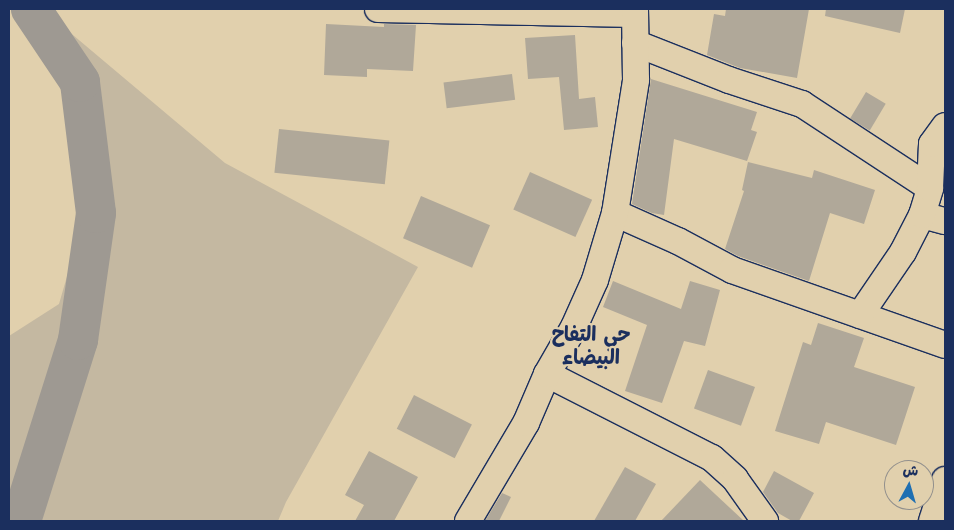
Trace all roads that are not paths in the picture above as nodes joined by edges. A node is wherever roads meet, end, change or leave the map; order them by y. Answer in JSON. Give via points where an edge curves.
{"nodes":[{"id":1,"x":378,"y":9,"type":"edge"},
{"id":2,"x":635,"y":12,"type":"edge"},
{"id":3,"x":635,"y":43,"type":"junction"},
{"id":4,"x":945,"y":126,"type":"edge"},
{"id":5,"x":930,"y":188,"type":"junction"},
{"id":6,"x":615,"y":213,"type":"junction"},
{"id":7,"x":934,"y":218,"type":"edge"},
{"id":8,"x":860,"y":315,"type":"junction"},
{"id":9,"x":945,"y":345,"type":"edge"},
{"id":10,"x":547,"y":374,"type":"junction"},
{"id":11,"x":945,"y":480,"type":"edge"},
{"id":12,"x":468,"y":521,"type":"edge"},
{"id":13,"x":765,"y":521,"type":"edge"},
{"id":14,"x":932,"y":521,"type":"edge"}],
"edges":[{"from":1,"to":2,"type":"street"},
{"from":2,"to":3,"type":"street"},
{"from":3,"to":5,"type":"street","via":[[729,80],[802,104]]},
{"from":3,"to":6,"type":"street","via":[[636,80]]},
{"from":4,"to":5,"type":"street","via":[[932,144]]},
{"from":5,"to":7,"type":"street"},
{"from":6,"to":8,"type":"street","via":[[732,270]]},
{"from":6,"to":10,"type":"street","via":[[595,280],[574,327]]},
{"from":7,"to":8,"type":"street","via":[[903,252]]},
{"from":8,"to":9,"type":"street"},
{"from":10,"to":12,"type":"street","via":[[526,423]]},
{"from":10,"to":13,"type":"street","via":[[712,458],[735,479]]},
{"from":11,"to":14,"type":"street"}]}
